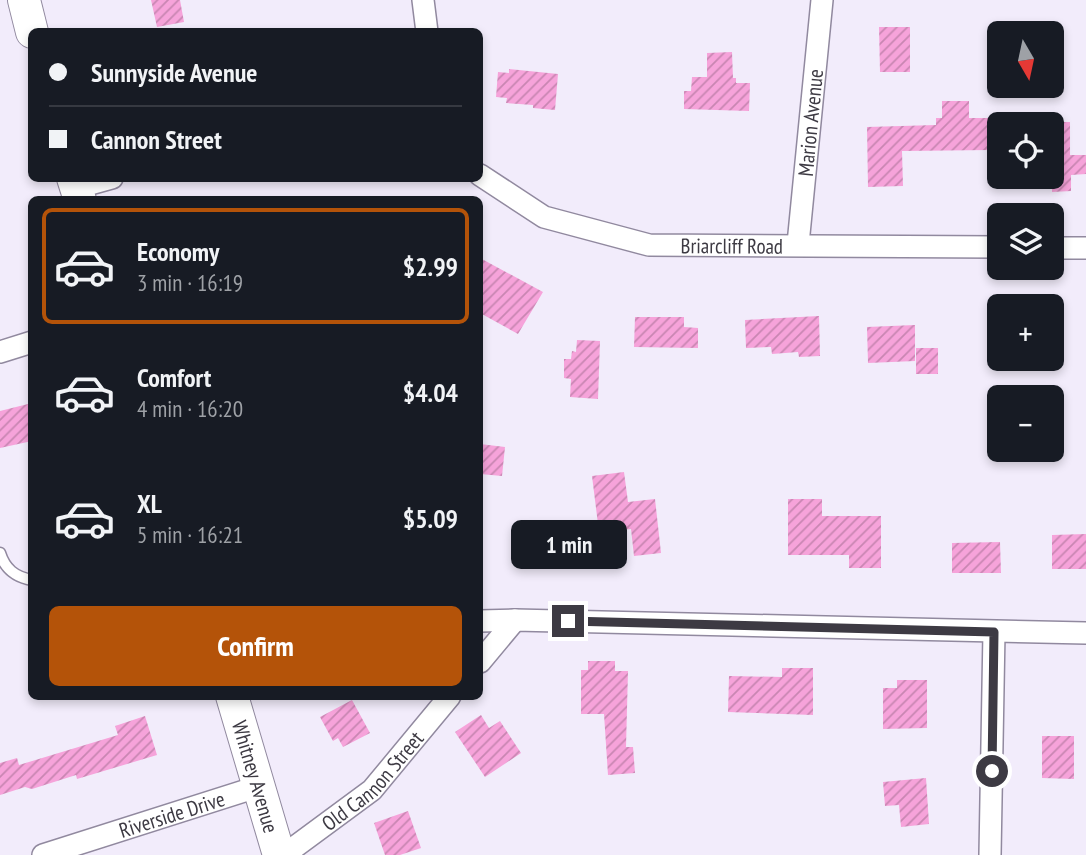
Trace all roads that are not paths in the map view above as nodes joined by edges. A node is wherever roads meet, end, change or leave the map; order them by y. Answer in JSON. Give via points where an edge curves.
{"nodes":[{"id":1,"x":24,"y":0,"type":"edge"},
{"id":2,"x":423,"y":0,"type":"edge"},
{"id":3,"x":822,"y":0,"type":"edge"},
{"id":4,"x":31,"y":28,"type":"edge"},
{"id":5,"x":426,"y":28,"type":"edge"},
{"id":6,"x":483,"y":177,"type":"edge"},
{"id":7,"x":99,"y":182,"type":"edge"},
{"id":8,"x":76,"y":189,"type":"edge"},
{"id":9,"x":799,"y":244,"type":"junction"},
{"id":10,"x":987,"y":247,"type":"edge"},
{"id":11,"x":1064,"y":248,"type":"edge"},
{"id":12,"x":1086,"y":248,"type":"edge"},
{"id":13,"x":28,"y":343,"type":"edge"},
{"id":14,"x":0,"y":352,"type":"edge"},
{"id":15,"x":0,"y":553,"type":"edge"},
{"id":16,"x":28,"y":579,"type":"edge"},
{"id":17,"x":515,"y":620,"type":"junction"},
{"id":18,"x":483,"y":621,"type":"edge"},
{"id":19,"x":994,"y":632,"type":"junction"},
{"id":20,"x":1086,"y":633,"type":"edge"},
{"id":21,"x":483,"y":658,"type":"edge"},
{"id":22,"x":233,"y":700,"type":"edge"},
{"id":23,"x":447,"y":700,"type":"edge"},
{"id":24,"x":260,"y":786,"type":"junction"},
{"id":25,"x":43,"y":855,"type":"edge"},
{"id":26,"x":281,"y":855,"type":"edge"},
{"id":27,"x":990,"y":855,"type":"edge"}],
"edges":[{"from":1,"to":4,"type":"main road"},
{"from":2,"to":5,"type":"street"},
{"from":3,"to":9,"type":"street","name":"Marion Avenue"},
{"from":6,"to":9,"type":"street","name":"Briarcliff Road","via":[[544,217],[649,244]]},
{"from":7,"to":8,"type":"street"},
{"from":9,"to":10,"type":"street","name":"Briarcliff Road"},
{"from":11,"to":12,"type":"street"},
{"from":13,"to":14,"type":"street"},
{"from":15,"to":16,"type":"lane","via":[[12,573]]},
{"from":17,"to":18,"type":"street"},
{"from":17,"to":19,"type":"street"},
{"from":17,"to":21,"type":"street"},
{"from":19,"to":20,"type":"street"},
{"from":19,"to":27,"type":"street"},
{"from":22,"to":24,"type":"main road","name":"Whitney Avenue"},
{"from":23,"to":26,"type":"street","name":"Old Cannon Street","via":[[372,790]]},
{"from":24,"to":25,"type":"street","name":"Riverside Drive","via":[[96,843]]},
{"from":24,"to":26,"type":"main road","name":"Whitney Avenue"}]}
